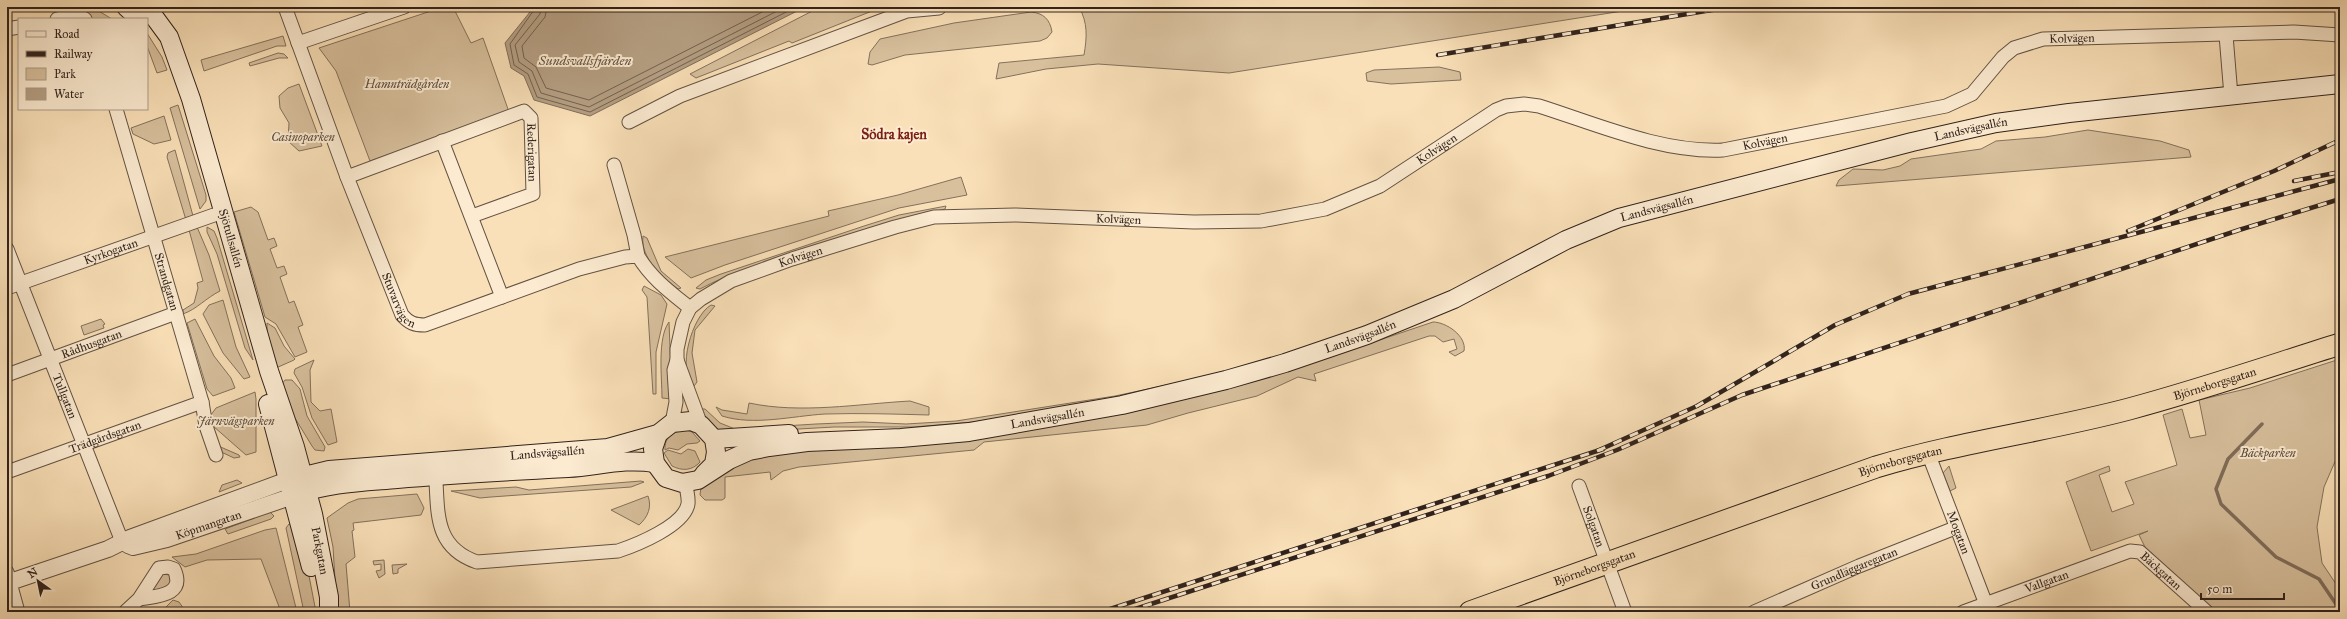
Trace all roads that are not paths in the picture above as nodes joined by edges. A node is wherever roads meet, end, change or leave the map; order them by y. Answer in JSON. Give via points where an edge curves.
{"nodes":[{"id":1,"x":126,"y":7,"type":"edge"},
{"id":2,"x":147,"y":7,"type":"edge"},
{"id":3,"x":285,"y":7,"type":"edge"},
{"id":4,"x":404,"y":7,"type":"edge"},
{"id":5,"x":939,"y":8,"type":"dead end"},
{"id":6,"x":83,"y":17,"type":"edge"},
{"id":7,"x":61,"y":18,"type":"edge"},
{"id":8,"x":138,"y":18,"type":"edge"},
{"id":9,"x":18,"y":27,"type":"edge"},
{"id":10,"x":7,"y":29,"type":"edge"},
{"id":11,"x":148,"y":29,"type":"edge"},
{"id":12,"x":2226,"y":35,"type":"junction"},
{"id":13,"x":2340,"y":35,"type":"edge"},
{"id":14,"x":298,"y":43,"type":"junction"},
{"id":15,"x":2340,"y":84,"type":"edge"},
{"id":16,"x":2231,"y":96,"type":"junction"},
{"id":17,"x":117,"y":113,"type":"edge"},
{"id":18,"x":630,"y":122,"type":"dead end"},
{"id":19,"x":442,"y":141,"type":"junction"},
{"id":20,"x":614,"y":165,"type":"dead end"},
{"id":21,"x":347,"y":177,"type":"junction"},
{"id":22,"x":214,"y":215,"type":"junction"},
{"id":23,"x":472,"y":216,"type":"junction"},
{"id":24,"x":153,"y":236,"type":"junction"},
{"id":25,"x":7,"y":249,"type":"edge"},
{"id":26,"x":638,"y":256,"type":"junction"},
{"id":27,"x":20,"y":283,"type":"junction"},
{"id":28,"x":7,"y":288,"type":"edge"},
{"id":29,"x":502,"y":297,"type":"junction"},
{"id":30,"x":690,"y":308,"type":"junction"},
{"id":31,"x":176,"y":313,"type":"junction"},
{"id":32,"x":2340,"y":344,"type":"edge"},
{"id":33,"x":50,"y":359,"type":"junction"},
{"id":34,"x":677,"y":360,"type":"junction"},
{"id":35,"x":7,"y":375,"type":"edge"},
{"id":36,"x":202,"y":402,"type":"junction"},
{"id":37,"x":701,"y":425,"type":"junction"},
{"id":38,"x":1000,"y":426,"type":"junction"},
{"id":39,"x":665,"y":428,"type":"junction"},
{"id":40,"x":714,"y":439,"type":"junction"},
{"id":41,"x":84,"y":444,"type":"junction"},
{"id":42,"x":1928,"y":453,"type":"junction"},
{"id":43,"x":216,"y":455,"type":"dead end"},
{"id":44,"x":655,"y":462,"type":"junction"},
{"id":45,"x":435,"y":469,"type":"junction"},
{"id":46,"x":7,"y":472,"type":"edge"},
{"id":47,"x":692,"y":481,"type":"junction"},
{"id":48,"x":298,"y":486,"type":"junction"},
{"id":49,"x":1579,"y":486,"type":"dead end"},
{"id":50,"x":1956,"y":528,"type":"junction"},
{"id":51,"x":123,"y":544,"type":"junction"},
{"id":52,"x":2130,"y":551,"type":"joint"},
{"id":53,"x":1608,"y":563,"type":"junction"},
{"id":54,"x":8,"y":579,"type":"edge"},
{"id":55,"x":139,"y":598,"type":"dead end"},
{"id":56,"x":1987,"y":608,"type":"edge"},
{"id":57,"x":18,"y":612,"type":"edge"},
{"id":58,"x":125,"y":612,"type":"edge"},
{"id":59,"x":320,"y":612,"type":"edge"},
{"id":60,"x":329,"y":612,"type":"edge"},
{"id":61,"x":1470,"y":612,"type":"edge"},
{"id":62,"x":1625,"y":612,"type":"edge"},
{"id":63,"x":1754,"y":612,"type":"edge"},
{"id":64,"x":1963,"y":612,"type":"edge"},
{"id":65,"x":2207,"y":612,"type":"edge"}],
"edges":[{"from":1,"to":8,"type":"main road"},
{"from":2,"to":48,"type":"main road","name":"Sjötullsallén","via":[[169,37],[185,81],[269,371]]},
{"from":3,"to":14,"type":"street","name":"Stuvarvägen"},
{"from":4,"to":14,"type":"street"},
{"from":5,"to":18,"type":"street","via":[[907,11],[680,96]]},
{"from":6,"to":7,"type":"street","via":[[77,14]]},
{"from":9,"to":10,"type":"street"},
{"from":11,"to":22,"type":"main road","name":"Sjötullsallén","via":[[163,49],[169,64]]},
{"from":12,"to":13,"type":"street","name":"Kolvägen","via":[[2294,32]]},
{"from":12,"to":16,"type":"street"},
{"from":12,"to":30,"type":"street","name":"Kolvägen","via":[[2043,39],[2014,48],[2003,57],[1972,94],[1946,106],[1723,150],[1684,149],[1539,106],[1506,106],[1380,186],[1347,201],[1315,211],[1262,221],[1234,223],[1015,215],[934,217],[752,273],[716,289]]},
{"from":14,"to":21,"type":"street","name":"Stuvarvägen"},
{"from":15,"to":16,"type":"main road","name":"Landsvägsallén"},
{"from":16,"to":38,"type":"main road","name":"Landsvägsallén","via":[[1996,123],[1912,142],[1619,218],[1566,240],[1454,299],[1366,335],[1285,363],[1172,394]]},
{"from":17,"to":24,"type":"street","name":"Strandgatan"},
{"from":19,"to":21,"type":"street","name":"Rederigatan"},
{"from":19,"to":23,"type":"street"},
{"from":19,"to":23,"type":"street","name":"Rederigatan","via":[[524,111],[531,118],[533,194]]},
{"from":20,"to":26,"type":"street"},
{"from":21,"to":29,"type":"street","name":"Stuvarvägen","via":[[402,315],[408,322],[413,325],[425,325]]},
{"from":22,"to":24,"type":"street","name":"Kyrkogatan"},
{"from":22,"to":48,"type":"main road","name":"Sjötullsallén","via":[[266,393]]},
{"from":23,"to":29,"type":"street"},
{"from":24,"to":27,"type":"street","name":"Kyrkogatan"},
{"from":24,"to":31,"type":"street","name":"Strandgatan"},
{"from":25,"to":27,"type":"street","name":"Tullgatan"},
{"from":26,"to":29,"type":"street","name":"Stuvarvägen","via":[[619,258],[579,269]]},
{"from":26,"to":30,"type":"street","via":[[649,273],[664,288]]},
{"from":27,"to":28,"type":"street","name":"Kyrkogatan"},
{"from":27,"to":33,"type":"street","name":"Tullgatan"},
{"from":30,"to":34,"type":"street","via":[[678,339]]},
{"from":31,"to":33,"type":"street","name":"Rådhusgatan"},
{"from":31,"to":36,"type":"street","name":"Strandgatan"},
{"from":32,"to":42,"type":"highway","name":"Björneborgsgatan","via":[[2129,409]]},
{"from":33,"to":35,"type":"street","name":"Rådhusgatan"},
{"from":33,"to":41,"type":"street","name":"Tullgatan"},
{"from":34,"to":37,"type":"street"},
{"from":34,"to":39,"type":"street","via":[[674,370],[676,402]]},
{"from":36,"to":41,"type":"street","name":"Trädgårdsgatan"},
{"from":36,"to":43,"type":"street","name":"Strandgatan","via":[[206,426]]},
{"from":37,"to":39,"type":"main road","name":"Landsvägsallén","via":[[691,421]]},
{"from":37,"to":40,"type":"main road"},
{"from":38,"to":40,"type":"main road","name":"Landsvägsallén","via":[[797,433]]},
{"from":38,"to":47,"type":"main road","name":"Landsvägsallén","via":[[901,438],[807,442],[749,451]]},
{"from":39,"to":44,"type":"main road","via":[[654,449]]},
{"from":39,"to":45,"type":"main road","name":"Landsvägsallén","via":[[608,448]]},
{"from":40,"to":47,"type":"main road","via":[[714,464]]},
{"from":41,"to":46,"type":"street","name":"Trädgårdsgatan"},
{"from":41,"to":51,"type":"street","name":"Tullgatan"},
{"from":42,"to":50,"type":"street","name":"Mogatan"},
{"from":42,"to":53,"type":"highway","name":"Björneborgsgatan","via":[[1869,470]]},
{"from":44,"to":45,"type":"main road","name":"Landsvägsallén","via":[[634,460],[588,467]]},
{"from":44,"to":47,"type":"main road","via":[[666,478]]},
{"from":45,"to":47,"type":"street","via":[[438,515],[443,534],[450,546],[466,558],[478,562],[618,551],[642,542],[680,518],[688,504]]},
{"from":45,"to":48,"type":"main road","name":"Landsvägsallén","via":[[329,470]]},
{"from":48,"to":51,"type":"street","name":"Köpmangatan","via":[[167,539],[133,547]]},
{"from":48,"to":59,"type":"main road","name":"Parkgatan"},
{"from":48,"to":60,"type":"main road","name":"Parkgatan","via":[[313,515]]},
{"from":49,"to":53,"type":"street","name":"Solgatan"},
{"from":50,"to":56,"type":"street","name":"Mogatan"},
{"from":50,"to":63,"type":"street","name":"Grundläggaregatan","via":[[1859,566]]},
{"from":51,"to":54,"type":"street","name":"Köpmangatan"},
{"from":52,"to":56,"type":"street","name":"Vallgatan"},
{"from":52,"to":65,"type":"street","name":"Bäckgatan","via":[[2140,552]]},
{"from":53,"to":61,"type":"highway","name":"Björneborgsgatan"},
{"from":53,"to":62,"type":"street","name":"Solgatan"},
{"from":54,"to":57,"type":"street"},
{"from":55,"to":58,"type":"street"},
{"from":56,"to":64,"type":"street","name":"Vallgatan"}]}
